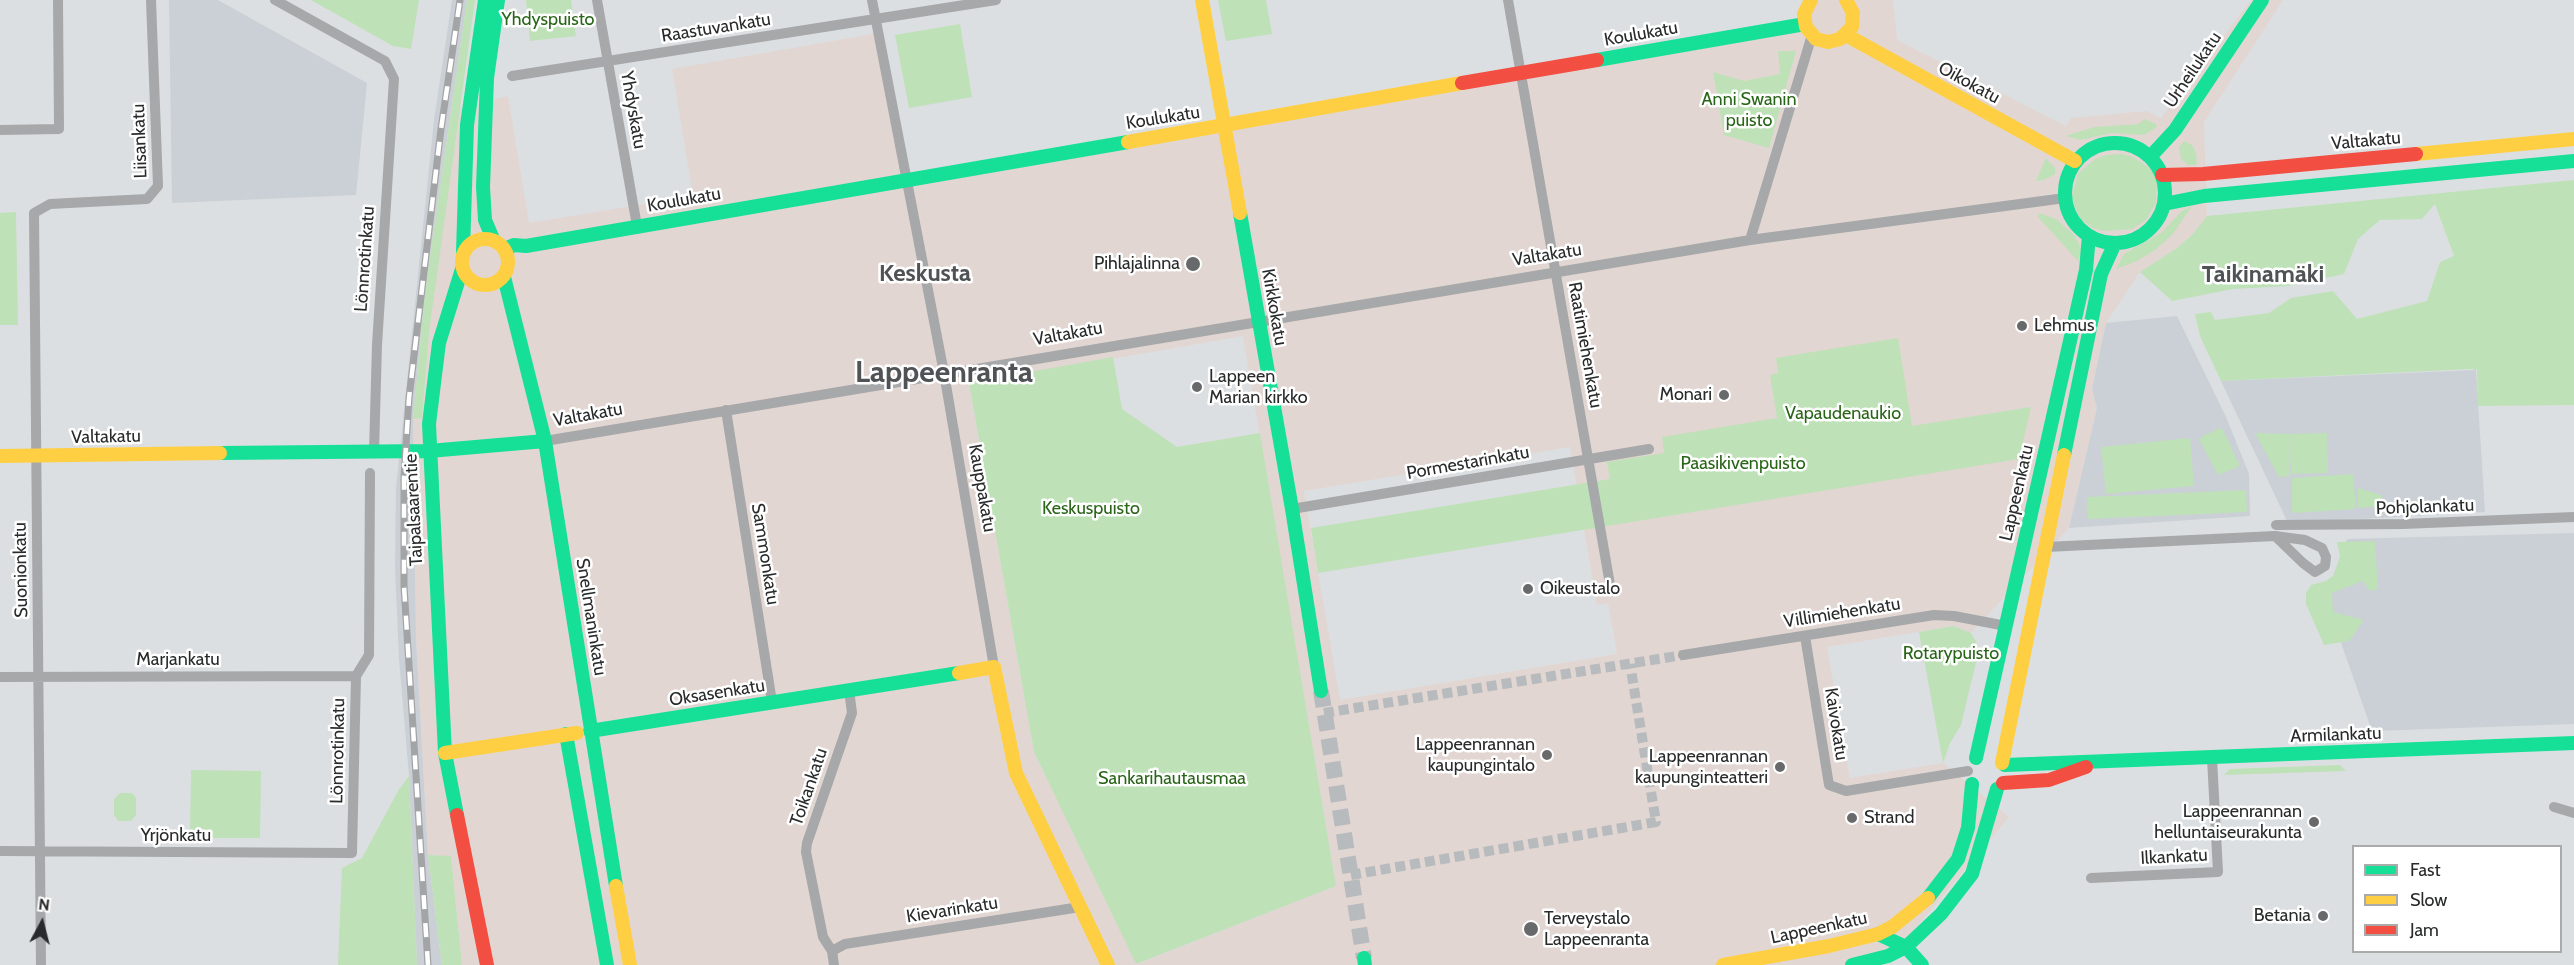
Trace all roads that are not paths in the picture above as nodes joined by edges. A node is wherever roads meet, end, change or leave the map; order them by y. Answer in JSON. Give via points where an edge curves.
{"nodes":[{"id":1,"x":58,"y":0,"type":"edge"},
{"id":2,"x":152,"y":0,"type":"edge"},
{"id":3,"x":275,"y":0,"type":"edge"},
{"id":4,"x":485,"y":0,"type":"edge"},
{"id":5,"x":498,"y":0,"type":"edge"},
{"id":6,"x":597,"y":0,"type":"edge"},
{"id":7,"x":872,"y":0,"type":"edge"},
{"id":8,"x":996,"y":0,"type":"edge"},
{"id":9,"x":1202,"y":0,"type":"edge"},
{"id":10,"x":1508,"y":0,"type":"edge"},
{"id":11,"x":1811,"y":0,"type":"edge"},
{"id":12,"x":1846,"y":0,"type":"edge"},
{"id":13,"x":2262,"y":0,"type":"edge"},
{"id":14,"x":876,"y":18,"type":"junction"},
{"id":15,"x":1808,"y":30,"type":"junction"},
{"id":16,"x":1846,"y":35,"type":"junction"},
{"id":17,"x":607,"y":62,"type":"junction"},
{"id":18,"x":1521,"y":74,"type":"junction"},
{"id":19,"x":512,"y":76,"type":"dead end"},
{"id":20,"x":1224,"y":126,"type":"junction"},
{"id":21,"x":0,"y":130,"type":"edge"},
{"id":22,"x":2574,"y":139,"type":"edge"},
{"id":23,"x":2150,"y":157,"type":"junction"},
{"id":24,"x":2574,"y":160,"type":"edge"},
{"id":25,"x":2075,"y":161,"type":"junction"},
{"id":26,"x":2162,"y":175,"type":"junction"},
{"id":27,"x":908,"y":179,"type":"junction"},
{"id":28,"x":2065,"y":198,"type":"junction"},
{"id":29,"x":69,"y":202,"type":"joint"},
{"id":30,"x":2164,"y":204,"type":"junction"},
{"id":31,"x":637,"y":226,"type":"junction"},
{"id":32,"x":2089,"y":236,"type":"junction"},
{"id":33,"x":493,"y":239,"type":"junction"},
{"id":34,"x":1750,"y":240,"type":"junction"},
{"id":35,"x":2115,"y":243,"type":"junction"},
{"id":36,"x":526,"y":246,"type":"junction"},
{"id":37,"x":505,"y":249,"type":"junction"},
{"id":38,"x":463,"y":251,"type":"junction"},
{"id":39,"x":462,"y":269,"type":"junction"},
{"id":40,"x":506,"y":271,"type":"junction"},
{"id":41,"x":1555,"y":272,"type":"junction"},
{"id":42,"x":1258,"y":321,"type":"junction"},
{"id":43,"x":944,"y":374,"type":"junction"},
{"id":44,"x":726,"y":410,"type":"junction"},
{"id":45,"x":545,"y":441,"type":"junction"},
{"id":46,"x":1649,"y":449,"type":"dead end"},
{"id":47,"x":429,"y":451,"type":"junction"},
{"id":48,"x":374,"y":452,"type":"junction"},
{"id":49,"x":0,"y":456,"type":"edge"},
{"id":50,"x":36,"y":456,"type":"junction"},
{"id":51,"x":1588,"y":459,"type":"junction"},
{"id":52,"x":370,"y":473,"type":"dead end"},
{"id":53,"x":1292,"y":509,"type":"junction"},
{"id":54,"x":2574,"y":517,"type":"edge"},
{"id":55,"x":2275,"y":531,"type":"junction"},
{"id":56,"x":2046,"y":547,"type":"junction"},
{"id":57,"x":1611,"y":590,"type":"dead end"},
{"id":58,"x":2006,"y":626,"type":"junction"},
{"id":59,"x":1805,"y":636,"type":"junction"},
{"id":60,"x":1683,"y":655,"type":"tunnel mouth"},
{"id":61,"x":994,"y":667,"type":"junction"},
{"id":62,"x":356,"y":676,"type":"junction"},
{"id":63,"x":0,"y":677,"type":"edge"},
{"id":64,"x":38,"y":677,"type":"junction"},
{"id":65,"x":849,"y":690,"type":"junction"},
{"id":66,"x":1321,"y":691,"type":"tunnel mouth"},
{"id":67,"x":771,"y":702,"type":"junction"},
{"id":68,"x":590,"y":731,"type":"junction"},
{"id":69,"x":566,"y":734,"type":"junction"},
{"id":70,"x":2574,"y":742,"type":"edge"},
{"id":71,"x":445,"y":753,"type":"junction"},
{"id":72,"x":1977,"y":758,"type":"junction"},
{"id":73,"x":2212,"y":758,"type":"junction"},
{"id":74,"x":2099,"y":763,"type":"junction"},
{"id":75,"x":2003,"y":764,"type":"junction"},
{"id":76,"x":1970,"y":777,"type":"junction"},
{"id":77,"x":2000,"y":786,"type":"junction"},
{"id":78,"x":2554,"y":807,"type":"dead end"},
{"id":79,"x":2574,"y":813,"type":"edge"},
{"id":80,"x":0,"y":851,"type":"edge"},
{"id":81,"x":40,"y":851,"type":"junction"},
{"id":82,"x":352,"y":853,"type":"joint"},
{"id":83,"x":2091,"y":878,"type":"dead end"},
{"id":84,"x":1080,"y":907,"type":"junction"},
{"id":85,"x":1878,"y":934,"type":"junction"},
{"id":86,"x":1906,"y":947,"type":"junction"},
{"id":87,"x":832,"y":951,"type":"junction"},
{"id":88,"x":1891,"y":961,"type":"edge"},
{"id":89,"x":41,"y":965,"type":"edge"},
{"id":90,"x":487,"y":965,"type":"edge"},
{"id":91,"x":607,"y":965,"type":"edge"},
{"id":92,"x":630,"y":965,"type":"edge"},
{"id":93,"x":834,"y":965,"type":"edge"},
{"id":94,"x":1108,"y":965,"type":"edge"},
{"id":95,"x":1723,"y":965,"type":"edge"},
{"id":96,"x":1852,"y":965,"type":"edge"},
{"id":97,"x":1922,"y":965,"type":"edge"}],
"edges":[{"from":1,"to":21,"type":"street","via":[[59,129]]},
{"from":2,"to":29,"type":"street","name":"Liisankatu","via":[[158,186],[147,199]]},
{"from":3,"to":48,"type":"street","name":"Lönnrotinkatu","via":[[385,61],[394,79],[376,345]]},
{"from":4,"to":38,"type":"main road","via":[[467,124]]},
{"from":5,"to":33,"type":"main road","via":[[488,78],[483,187],[485,220]]},
{"from":6,"to":17,"type":"street","name":"Yhdyskatu"},
{"from":7,"to":14,"type":"street","name":"Kauppakatu"},
{"from":8,"to":14,"type":"street","name":"Raastuvankatu"},
{"from":9,"to":20,"type":"main road","name":"Kirkkokatu"},
{"from":10,"to":18,"type":"street","name":"Raatimiehenkatu"},
{"from":11,"to":15,"type":"main road","via":[[1806,7]]},
{"from":12,"to":16,"type":"main road","via":[[1853,20]]},
{"from":13,"to":23,"type":"main road","name":"Urheilukatu","via":[[2175,130]]},
{"from":14,"to":17,"type":"street","name":"Raastuvankatu"},
{"from":14,"to":27,"type":"street","name":"Kauppakatu"},
{"from":15,"to":16,"type":"main road","name":"Koulukatu","via":[[1828,42]]},
{"from":15,"to":18,"type":"main road","name":"Koulukatu"},
{"from":15,"to":34,"type":"street"},
{"from":16,"to":25,"type":"main road","name":"Oikokatu"},
{"from":17,"to":19,"type":"street","name":"Raastuvankatu"},
{"from":17,"to":31,"type":"street","name":"Yhdyskatu"},
{"from":18,"to":20,"type":"main road","name":"Koulukatu"},
{"from":18,"to":41,"type":"street","name":"Raatimiehenkatu"},
{"from":20,"to":27,"type":"main road","name":"Koulukatu"},
{"from":20,"to":42,"type":"main road","name":"Kirkkokatu"},
{"from":22,"to":26,"type":"main road","name":"Valtakatu"},
{"from":23,"to":25,"type":"main road","via":[[2133,146],[2113,142],[2093,147]]},
{"from":23,"to":26,"type":"main road"},
{"from":24,"to":30,"type":"main road","via":[[2239,192]]},
{"from":25,"to":28,"type":"main road","via":[[2066,180]]},
{"from":26,"to":30,"type":"main road"},
{"from":27,"to":31,"type":"main road","name":"Koulukatu"},
{"from":27,"to":43,"type":"street","name":"Kauppakatu"},
{"from":28,"to":32,"type":"main road","via":[[2072,219]]},
{"from":28,"to":34,"type":"street","name":"Valtakatu"},
{"from":29,"to":50,"type":"street","name":"Suonionkatu","via":[[50,204],[34,213]]},
{"from":30,"to":35,"type":"main road","via":[[2148,231]]},
{"from":31,"to":36,"type":"main road","name":"Koulukatu"},
{"from":32,"to":35,"type":"main road"},
{"from":32,"to":58,"type":"main road","name":"Lappeenkatu","via":[[2086,270]]},
{"from":33,"to":37,"type":"main road"},
{"from":33,"to":38,"type":"main road","via":[[474,241]]},
{"from":34,"to":41,"type":"street","name":"Valtakatu"},
{"from":35,"to":56,"type":"main road","name":"Lappeenkatu","via":[[2101,274]]},
{"from":36,"to":37,"type":"main road","name":"Koulukatu"},
{"from":36,"to":40,"type":"main road"},
{"from":37,"to":40,"type":"main road"},
{"from":38,"to":39,"type":"main road"},
{"from":39,"to":40,"type":"main road","via":[[475,283],[491,285]]},
{"from":39,"to":47,"type":"main road","name":"Taipalsaarentie","via":[[439,343]]},
{"from":40,"to":45,"type":"main road","name":"Snellmaninkatu"},
{"from":41,"to":42,"type":"street","name":"Valtakatu"},
{"from":41,"to":51,"type":"street","name":"Raatimiehenkatu"},
{"from":42,"to":43,"type":"street","name":"Valtakatu"},
{"from":42,"to":53,"type":"main road","name":"Kirkkokatu"},
{"from":43,"to":44,"type":"street","name":"Valtakatu"},
{"from":43,"to":61,"type":"street","name":"Kauppakatu"},
{"from":44,"to":45,"type":"street","name":"Valtakatu"},
{"from":44,"to":67,"type":"street","name":"Sammonkatu"},
{"from":45,"to":47,"type":"main road","name":"Valtakatu"},
{"from":45,"to":68,"type":"main road","name":"Snellmaninkatu"},
{"from":46,"to":51,"type":"street","name":"Pormestarinkatu"},
{"from":47,"to":48,"type":"main road","name":"Valtakatu"},
{"from":47,"to":71,"type":"main road","name":"Taipalsaarentie"},
{"from":48,"to":50,"type":"main road","name":"Valtakatu"},
{"from":49,"to":50,"type":"main road","name":"Valtakatu"},
{"from":50,"to":64,"type":"street","name":"Suonionkatu"},
{"from":51,"to":53,"type":"street","name":"Pormestarinkatu"},
{"from":51,"to":57,"type":"street","name":"Raatimiehenkatu"},
{"from":52,"to":62,"type":"street","name":"Lönnrotinkatu","via":[[369,654]]},
{"from":53,"to":66,"type":"main road","name":"Kirkkokatu"},
{"from":54,"to":55,"type":"street","name":"Pohjolankatu"},
{"from":55,"to":55,"type":"street","via":[[2315,572],[2325,566],[2322,549]]},
{"from":55,"to":56,"type":"street","name":"Pohjolankatu"},
{"from":56,"to":75,"type":"main road","name":"Lappeenkatu"},
{"from":58,"to":59,"type":"street","name":"Villimiehenkatu","via":[[1935,615]]},
{"from":58,"to":72,"type":"main road","name":"Lappeenkatu"},
{"from":59,"to":60,"type":"street","name":"Villimiehenkatu"},
{"from":59,"to":76,"type":"street","name":"Kaivokatu","via":[[1829,784],[1846,791]]},
{"from":61,"to":65,"type":"main road","name":"Oksasenkatu"},
{"from":61,"to":84,"type":"main road","name":"Kauppakatu","via":[[1016,773]]},
{"from":62,"to":64,"type":"street","name":"Marjankatu"},
{"from":62,"to":82,"type":"street","name":"Lönnrotinkatu"},
{"from":63,"to":64,"type":"street","name":"Marjankatu"},
{"from":64,"to":81,"type":"street","name":"Suonionkatu"},
{"from":65,"to":67,"type":"main road","name":"Oksasenkatu"},
{"from":65,"to":87,"type":"street","name":"Toikankatu","via":[[852,713],[806,852],[823,937]]},
{"from":67,"to":68,"type":"main road","name":"Oksasenkatu"},
{"from":68,"to":69,"type":"main road","name":"Oksasenkatu"},
{"from":68,"to":92,"type":"main road","name":"Snellmaninkatu"},
{"from":69,"to":71,"type":"main road","name":"Oksasenkatu"},
{"from":69,"to":91,"type":"main road"},
{"from":70,"to":73,"type":"main road","name":"Armilankatu"},
{"from":71,"to":90,"type":"main road","name":"Taipalsaarentie"},
{"from":72,"to":75,"type":"main road","via":[[1990,755]]},
{"from":72,"to":76,"type":"main road"},
{"from":73,"to":74,"type":"main road","name":"Armilankatu"},
{"from":73,"to":83,"type":"street","name":"Ilkankatu","via":[[2218,872]]},
{"from":74,"to":75,"type":"main road","name":"Armilankatu"},
{"from":74,"to":77,"type":"main road","name":"Armilankatu","via":[[2049,780]]},
{"from":75,"to":77,"type":"main road"},
{"from":76,"to":77,"type":"main road","via":[[1984,791]]},
{"from":76,"to":85,"type":"main road","name":"Lappeenkatu","via":[[1972,801],[1958,859],[1930,897]]},
{"from":77,"to":86,"type":"main road","via":[[1972,874],[1941,914]]},
{"from":78,"to":79,"type":"street"},
{"from":80,"to":81,"type":"street","name":"Yrjönkatu"},
{"from":81,"to":82,"type":"street","name":"Yrjönkatu"},
{"from":81,"to":89,"type":"street","name":"Suonionkatu"},
{"from":84,"to":87,"type":"street","name":"Kievarinkatu","via":[[845,944]]},
{"from":84,"to":94,"type":"main road","name":"Kauppakatu"},
{"from":85,"to":86,"type":"main road"},
{"from":85,"to":88,"type":"main road"},
{"from":85,"to":95,"type":"main road","name":"Lappeenkatu"},
{"from":86,"to":88,"type":"main road"},
{"from":86,"to":97,"type":"main road"},
{"from":87,"to":93,"type":"street","name":"Toikankatu"},
{"from":88,"to":96,"type":"main road"}]}
